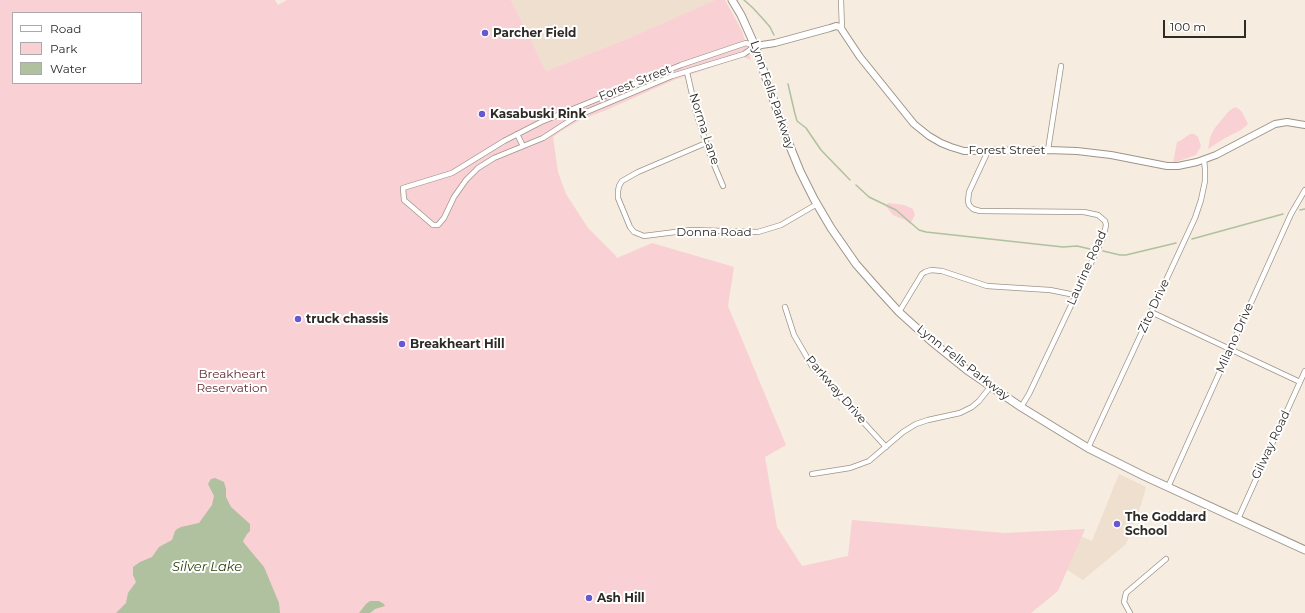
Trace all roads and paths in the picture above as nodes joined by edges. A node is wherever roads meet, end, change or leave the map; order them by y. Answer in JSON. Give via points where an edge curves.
{"nodes":[{"id":1,"x":732,"y":0,"type":"edge"},
{"id":2,"x":841,"y":0,"type":"edge"},
{"id":3,"x":842,"y":30,"type":"junction"},
{"id":4,"x":755,"y":46,"type":"junction"},
{"id":5,"x":1061,"y":66,"type":"dead end"},
{"id":6,"x":686,"y":72,"type":"junction"},
{"id":7,"x":1305,"y":125,"type":"edge"},
{"id":8,"x":518,"y":134,"type":"junction"},
{"id":9,"x":706,"y":143,"type":"junction"},
{"id":10,"x":523,"y":146,"type":"junction"},
{"id":11,"x":1048,"y":150,"type":"junction"},
{"id":12,"x":988,"y":151,"type":"junction"},
{"id":13,"x":1204,"y":160,"type":"junction"},
{"id":14,"x":466,"y":165,"type":"junction"},
{"id":15,"x":472,"y":174,"type":"junction"},
{"id":16,"x":723,"y":186,"type":"dead end"},
{"id":17,"x":1305,"y":190,"type":"edge"},
{"id":18,"x":817,"y":204,"type":"junction"},
{"id":19,"x":1075,"y":295,"type":"junction"},
{"id":20,"x":785,"y":307,"type":"dead end"},
{"id":21,"x":899,"y":312,"type":"junction"},
{"id":22,"x":1151,"y":312,"type":"junction"},
{"id":23,"x":1230,"y":350,"type":"junction"},
{"id":24,"x":1305,"y":371,"type":"edge"},
{"id":25,"x":1300,"y":382,"type":"junction"},
{"id":26,"x":991,"y":386,"type":"junction"},
{"id":27,"x":1021,"y":407,"type":"junction"},
{"id":28,"x":886,"y":447,"type":"junction"},
{"id":29,"x":1088,"y":448,"type":"junction"},
{"id":30,"x":812,"y":474,"type":"dead end"},
{"id":31,"x":1168,"y":487,"type":"junction"},
{"id":32,"x":1238,"y":519,"type":"junction"},
{"id":33,"x":1305,"y":550,"type":"edge"},
{"id":34,"x":1166,"y":559,"type":"dead end"},
{"id":35,"x":1130,"y":613,"type":"edge"}],
"edges":[{"from":1,"to":4,"type":"main road","name":"Lynn Fells Parkway"},
{"from":2,"to":3,"type":"street"},
{"from":3,"to":4,"type":"street","name":"Forest Street","via":[[836,26],[773,44]]},
{"from":3,"to":12,"type":"street","name":"Forest Street","via":[[860,57],[919,128],[951,147],[964,151]]},
{"from":4,"to":6,"type":"street","name":"Forest Street","via":[[744,54]]},
{"from":4,"to":8,"type":"street","name":"Forest Street","via":[[746,43],[684,63]]},
{"from":4,"to":18,"type":"main road","name":"Lynn Fells Parkway","via":[[789,146]]},
{"from":5,"to":11,"type":"street"},
{"from":6,"to":9,"type":"street","name":"Norma Lane"},
{"from":6,"to":10,"type":"street","name":"Forest Street","via":[[577,116],[543,138]]},
{"from":7,"to":13,"type":"street","name":"Forest Street","via":[[1287,122],[1274,124]]},
{"from":8,"to":10,"type":"street"},
{"from":8,"to":14,"type":"street","name":"Forest Street"},
{"from":9,"to":16,"type":"street","name":"Norma Lane"},
{"from":9,"to":18,"type":"street","name":"Donna Road","via":[[622,181],[618,198],[634,232],[644,236],[691,230],[758,232],[781,225]]},
{"from":10,"to":15,"type":"street","name":"Forest Street","via":[[494,158]]},
{"from":11,"to":12,"type":"street","name":"Forest Street"},
{"from":11,"to":13,"type":"street","name":"Forest Street","via":[[1105,155],[1172,166]]},
{"from":12,"to":19,"type":"street","name":"Laurine Road","via":[[969,192],[968,201],[972,208],[980,211],[1084,212],[1098,215],[1105,221],[1106,230],[1102,240]]},
{"from":13,"to":22,"type":"street","name":"Zito Drive","via":[[1205,181],[1192,227]]},
{"from":14,"to":15,"type":"street"},
{"from":14,"to":15,"type":"street","name":"Forest Street","via":[[452,174],[403,188],[404,200],[433,225],[438,225],[454,197]]},
{"from":17,"to":23,"type":"street","name":"Milano Drive","via":[[1291,214]]},
{"from":18,"to":21,"type":"main road","name":"Lynn Fells Parkway","via":[[856,264]]},
{"from":19,"to":21,"type":"street","via":[[1057,291],[987,286],[942,271],[931,270],[922,274]]},
{"from":19,"to":27,"type":"street","name":"Laurine Road"},
{"from":20,"to":28,"type":"street","name":"Parkway Drive","via":[[794,335],[812,366]]},
{"from":21,"to":26,"type":"main road","name":"Lynn Fells Parkway","via":[[940,348]]},
{"from":22,"to":23,"type":"street"},
{"from":22,"to":29,"type":"street","name":"Zito Drive"},
{"from":23,"to":25,"type":"street"},
{"from":23,"to":31,"type":"street","name":"Milano Drive"},
{"from":24,"to":25,"type":"street","name":"Gilway Road"},
{"from":25,"to":32,"type":"street","name":"Gilway Road"},
{"from":26,"to":27,"type":"main road","name":"Lynn Fells Parkway"},
{"from":26,"to":28,"type":"street","via":[[979,401],[965,411],[921,422],[909,428]]},
{"from":27,"to":29,"type":"main road","name":"Lynn Fells Parkway"},
{"from":28,"to":30,"type":"street","via":[[864,464]]},
{"from":29,"to":31,"type":"main road","name":"Lynn Fells Parkway"},
{"from":31,"to":32,"type":"main road","name":"Lynn Fells Parkway"},
{"from":32,"to":33,"type":"main road","name":"Lynn Fells Parkway"},
{"from":34,"to":35,"type":"street","via":[[1126,593],[1124,602]]}]}
